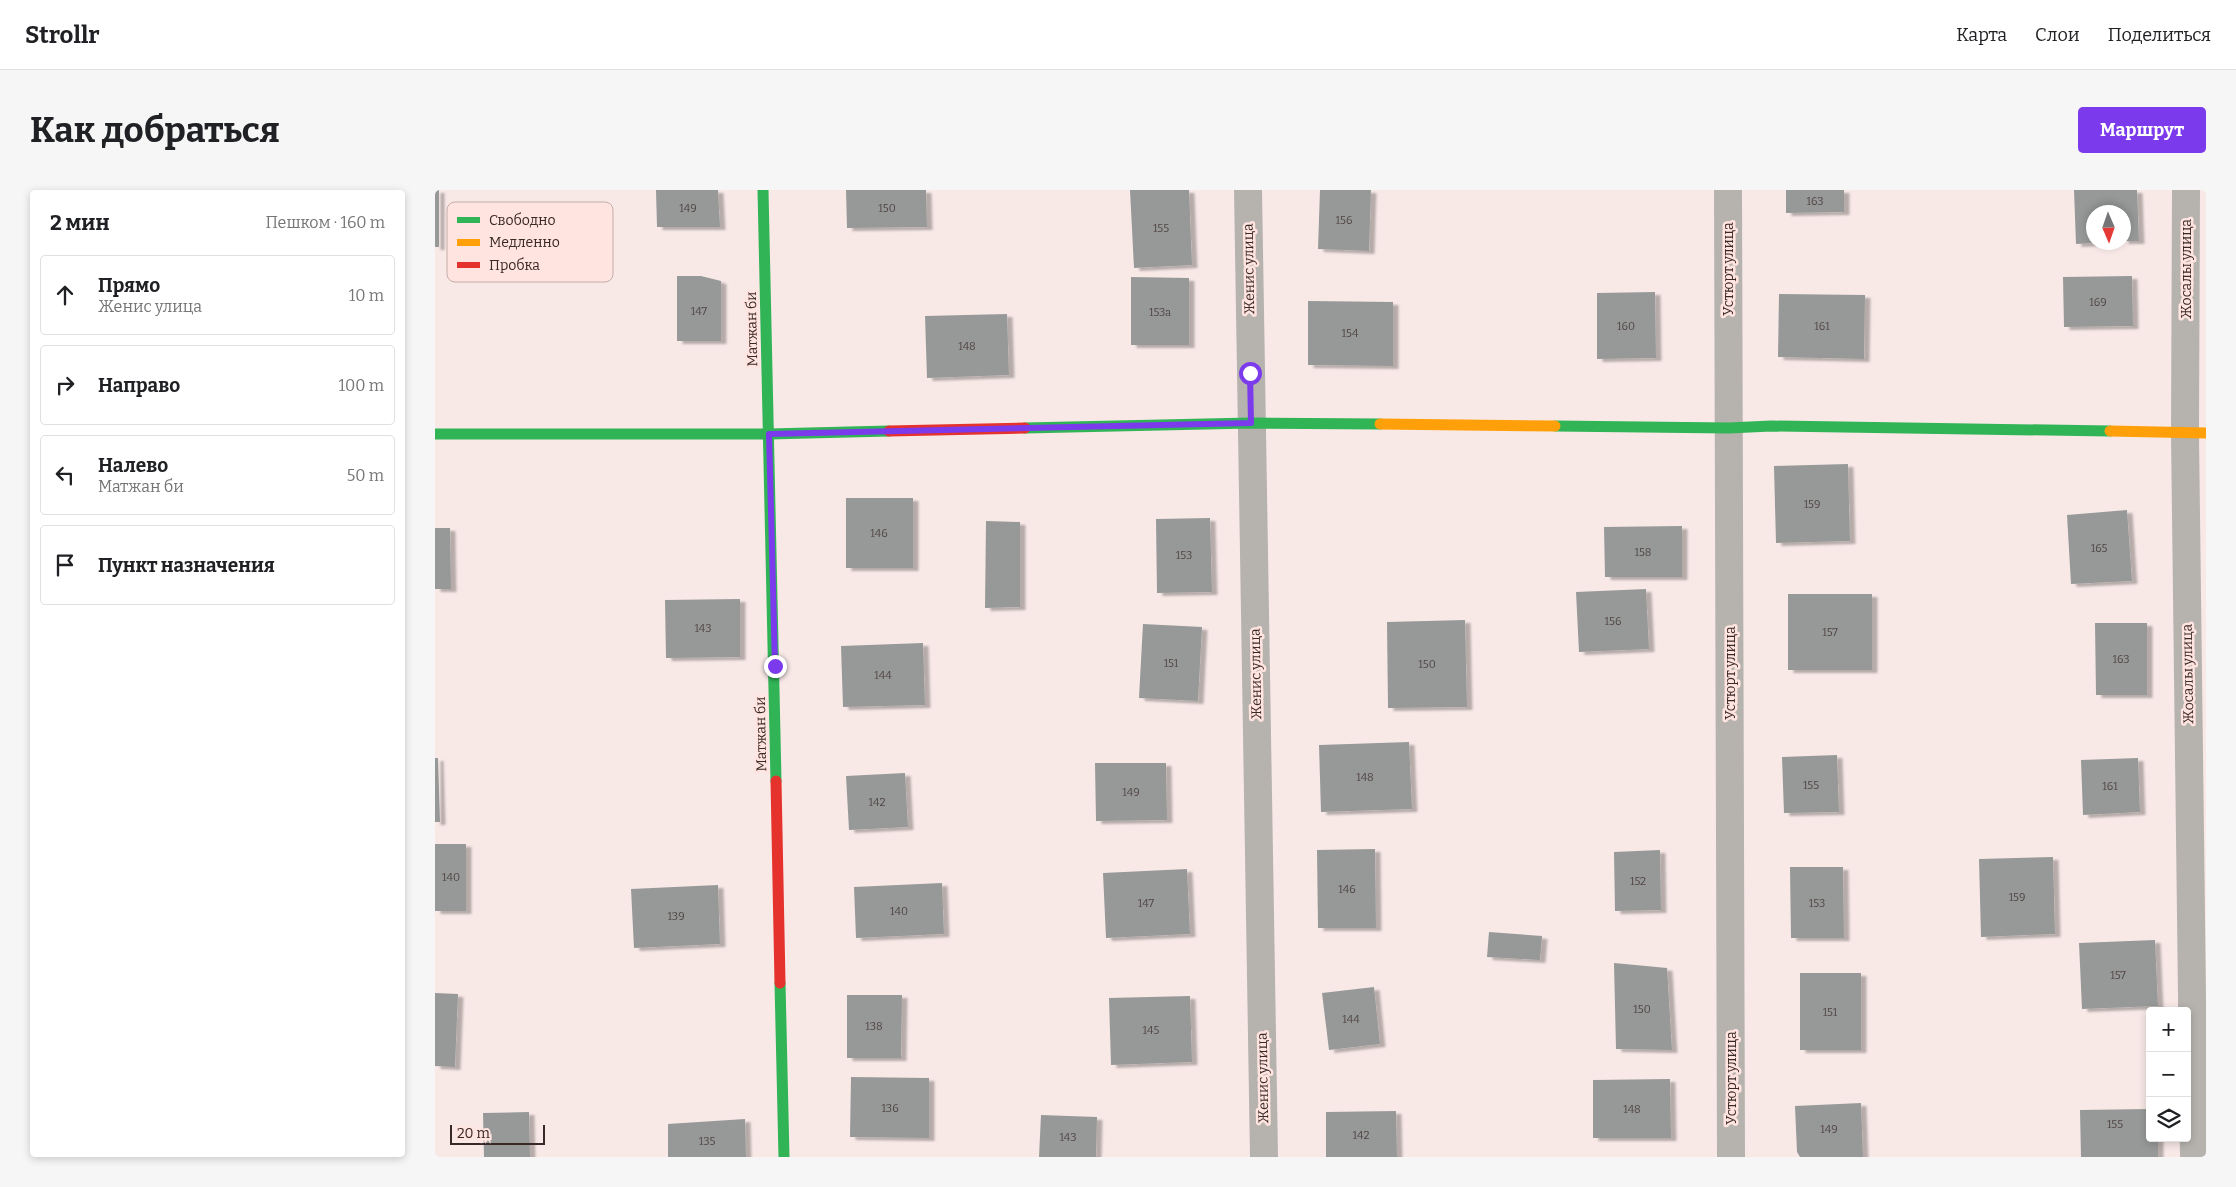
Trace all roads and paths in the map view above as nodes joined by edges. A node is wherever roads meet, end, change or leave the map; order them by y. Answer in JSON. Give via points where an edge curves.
{"nodes":[{"id":1,"x":763,"y":190,"type":"edge"},
{"id":2,"x":1248,"y":190,"type":"edge"},
{"id":3,"x":1728,"y":190,"type":"edge"},
{"id":4,"x":2186,"y":190,"type":"edge"},
{"id":5,"x":1251,"y":423,"type":"junction"},
{"id":6,"x":1729,"y":428,"type":"junction"},
{"id":7,"x":2196,"y":433,"type":"edge"},
{"id":8,"x":435,"y":434,"type":"edge"},
{"id":9,"x":769,"y":434,"type":"junction"},
{"id":10,"x":784,"y":1157,"type":"edge"},
{"id":11,"x":1264,"y":1157,"type":"edge"},
{"id":12,"x":1731,"y":1157,"type":"edge"},
{"id":13,"x":2194,"y":1157,"type":"edge"}],
"edges":[{"from":1,"to":9,"type":"street","name":"Матжан би"},
{"from":2,"to":5,"type":"street","name":"Женис улица"},
{"from":3,"to":6,"type":"street","name":"Устюрт улица"},
{"from":4,"to":7,"type":"street","name":"Жосалы улица"},
{"from":5,"to":6,"type":"street"},
{"from":5,"to":9,"type":"street"},
{"from":5,"to":11,"type":"street","name":"Женис улица"},
{"from":6,"to":7,"type":"street"},
{"from":6,"to":12,"type":"street","name":"Устюрт улица"},
{"from":7,"to":13,"type":"street","name":"Жосалы улица"},
{"from":8,"to":9,"type":"street"},
{"from":9,"to":10,"type":"street","name":"Матжан би"}]}
